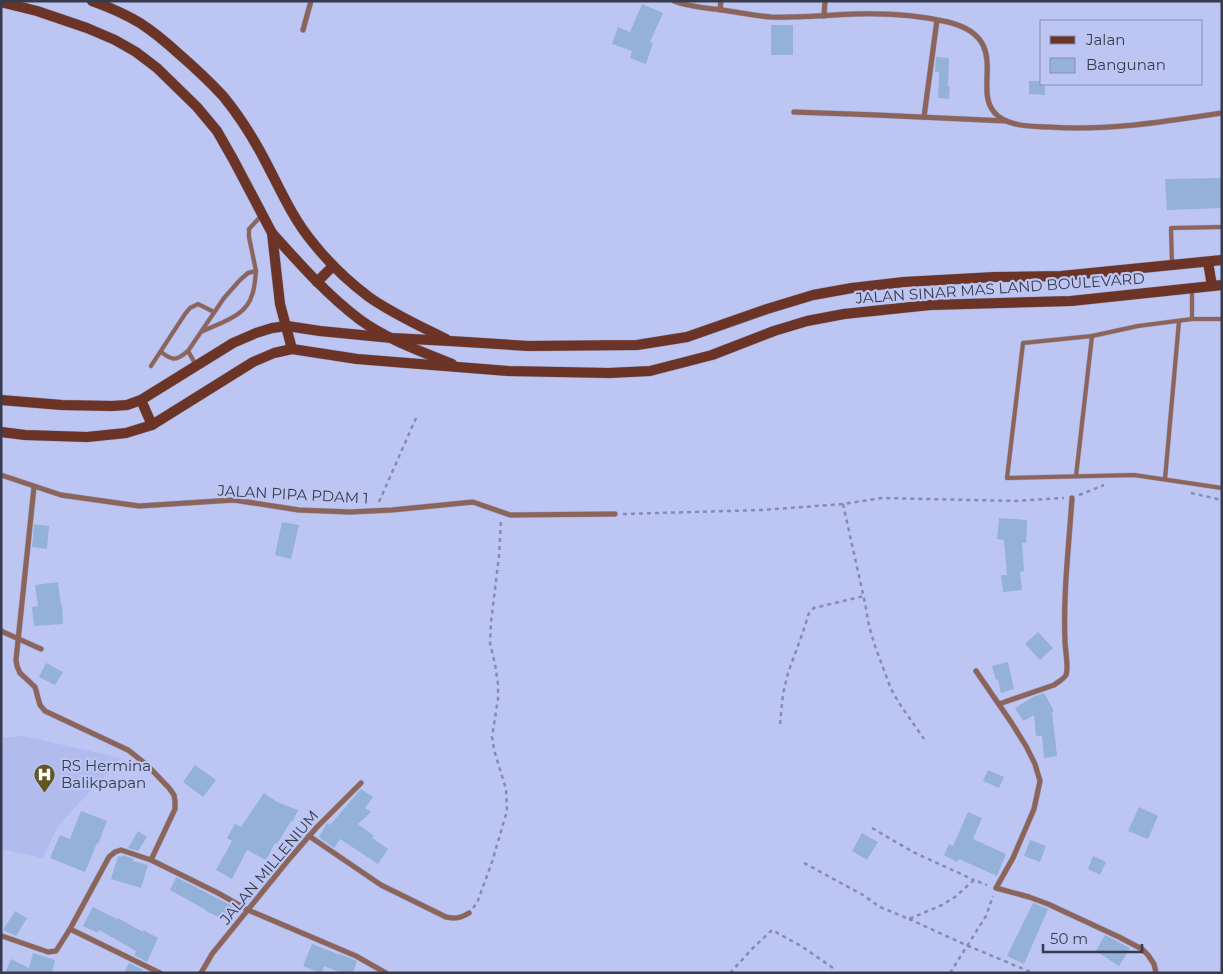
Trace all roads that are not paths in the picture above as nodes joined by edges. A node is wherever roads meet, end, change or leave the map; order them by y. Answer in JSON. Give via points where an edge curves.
{"nodes":[{"id":1,"x":92,"y":1,"type":"edge"},
{"id":2,"x":312,"y":1,"type":"edge"},
{"id":3,"x":674,"y":1,"type":"edge"},
{"id":4,"x":721,"y":1,"type":"edge"},
{"id":5,"x":825,"y":1,"type":"edge"},
{"id":6,"x":1,"y":2,"type":"edge"},
{"id":7,"x":720,"y":10,"type":"junction"},
{"id":8,"x":824,"y":16,"type":"junction"},
{"id":9,"x":937,"y":20,"type":"junction"},
{"id":10,"x":304,"y":30,"type":"dead end"},
{"id":11,"x":794,"y":112,"type":"dead end"},
{"id":12,"x":1222,"y":113,"type":"edge"},
{"id":13,"x":924,"y":117,"type":"junction"},
{"id":14,"x":1007,"y":121,"type":"junction"},
{"id":15,"x":262,"y":214,"type":"junction"},
{"id":16,"x":1222,"y":227,"type":"edge"},
{"id":17,"x":272,"y":232,"type":"junction"},
{"id":18,"x":1222,"y":260,"type":"edge"},
{"id":19,"x":1208,"y":262,"type":"junction"},
{"id":20,"x":333,"y":266,"type":"junction"},
{"id":21,"x":1172,"y":266,"type":"junction"},
{"id":22,"x":256,"y":271,"type":"junction"},
{"id":23,"x":317,"y":282,"type":"junction"},
{"id":24,"x":1217,"y":285,"type":"edge"},
{"id":25,"x":1192,"y":288,"type":"junction"},
{"id":26,"x":214,"y":312,"type":"junction"},
{"id":27,"x":1192,"y":319,"type":"junction"},
{"id":28,"x":1222,"y":319,"type":"edge"},
{"id":29,"x":1179,"y":321,"type":"junction"},
{"id":30,"x":287,"y":326,"type":"junction"},
{"id":31,"x":201,"y":332,"type":"junction"},
{"id":32,"x":1092,"y":336,"type":"junction"},
{"id":33,"x":392,"y":338,"type":"junction"},
{"id":34,"x":450,"y":341,"type":"junction"},
{"id":35,"x":292,"y":349,"type":"junction"},
{"id":36,"x":188,"y":351,"type":"junction"},
{"id":37,"x":161,"y":352,"type":"junction"},
{"id":38,"x":151,"y":366,"type":"dead end"},
{"id":39,"x":197,"y":366,"type":"junction"},
{"id":40,"x":459,"y":368,"type":"junction"},
{"id":41,"x":1,"y":400,"type":"edge"},
{"id":42,"x":141,"y":400,"type":"junction"},
{"id":43,"x":152,"y":425,"type":"junction"},
{"id":44,"x":1,"y":432,"type":"edge"},
{"id":45,"x":1,"y":475,"type":"edge"},
{"id":46,"x":1076,"y":476,"type":"junction"},
{"id":47,"x":1165,"y":479,"type":"junction"},
{"id":48,"x":34,"y":487,"type":"junction"},
{"id":49,"x":1222,"y":488,"type":"edge"},
{"id":50,"x":1072,"y":498,"type":"road end"},
{"id":51,"x":615,"y":514,"type":"road end"},
{"id":52,"x":1,"y":632,"type":"edge"},
{"id":53,"x":18,"y":639,"type":"junction"},
{"id":54,"x":41,"y":649,"type":"dead end"},
{"id":55,"x":976,"y":671,"type":"dead end"},
{"id":56,"x":999,"y":704,"type":"junction"},
{"id":57,"x":361,"y":782,"type":"dead end"},
{"id":58,"x":309,"y":836,"type":"junction"},
{"id":59,"x":151,"y":860,"type":"junction"},
{"id":60,"x":248,"y":910,"type":"junction"},
{"id":61,"x":469,"y":913,"type":"road end"},
{"id":62,"x":70,"y":929,"type":"junction"},
{"id":63,"x":2,"y":936,"type":"edge"},
{"id":64,"x":160,"y":973,"type":"edge"},
{"id":65,"x":201,"y":973,"type":"edge"},
{"id":66,"x":386,"y":973,"type":"edge"},
{"id":67,"x":1156,"y":973,"type":"edge"}],
"edges":[{"from":1,"to":20,"type":"street","name":"JALAN SINAR MAS LAND BOULEVARD","via":[[156,35],[223,97],[261,154],[297,222]]},
{"from":2,"to":10,"type":"street"},
{"from":3,"to":7,"type":"street"},
{"from":4,"to":7,"type":"street"},
{"from":5,"to":8,"type":"street"},
{"from":6,"to":15,"type":"street","via":[[87,28],[136,52],[157,68],[197,106],[217,131]]},
{"from":7,"to":8,"type":"street","via":[[771,17]]},
{"from":8,"to":9,"type":"street","via":[[887,14]]},
{"from":9,"to":13,"type":"street"},
{"from":9,"to":14,"type":"street","via":[[962,27],[982,43],[987,56],[990,104],[997,115]]},
{"from":11,"to":13,"type":"street"},
{"from":12,"to":14,"type":"street","via":[[1162,123],[1093,128],[1022,126]]},
{"from":13,"to":14,"type":"street"},
{"from":15,"to":17,"type":"street"},
{"from":15,"to":22,"type":"lane","via":[[249,229]]},
{"from":16,"to":21,"type":"lane","via":[[1171,228]]},
{"from":17,"to":23,"type":"street"},
{"from":17,"to":30,"type":"street","via":[[280,304]]},
{"from":18,"to":19,"type":"street","name":"JALAN SINAR MAS LAND BOULEVARD"},
{"from":19,"to":21,"type":"street","name":"JALAN SINAR MAS LAND BOULEVARD"},
{"from":19,"to":24,"type":"street"},
{"from":20,"to":23,"type":"street"},
{"from":20,"to":34,"type":"street","name":"JALAN SINAR MAS LAND BOULEVARD","via":[[370,298]]},
{"from":21,"to":34,"type":"street","name":"JALAN SINAR MAS LAND BOULEVARD","via":[[852,288],[813,295],[687,337],[637,345],[528,346]]},
{"from":22,"to":26,"type":"lane","via":[[240,280]]},
{"from":22,"to":31,"type":"lane","via":[[248,304],[236,316]]},
{"from":23,"to":33,"type":"street","via":[[360,319]]},
{"from":24,"to":25,"type":"street","name":"JALAN SINAR MAS LAND BOULEVARD"},
{"from":25,"to":27,"type":"lane"},
{"from":25,"to":40,"type":"street","name":"JALAN SINAR MAS LAND BOULEVARD","via":[[1071,301],[930,305],[844,314],[807,321],[712,355],[650,371],[526,372]]},
{"from":26,"to":31,"type":"lane"},
{"from":26,"to":37,"type":"lane","via":[[198,304],[190,308]]},
{"from":27,"to":28,"type":"lane"},
{"from":27,"to":29,"type":"lane"},
{"from":29,"to":32,"type":"lane"},
{"from":29,"to":47,"type":"lane"},
{"from":30,"to":33,"type":"street","name":"JALAN SINAR MAS LAND BOULEVARD"},
{"from":30,"to":35,"type":"street"},
{"from":30,"to":39,"type":"street","name":"JALAN SINAR MAS LAND BOULEVARD","via":[[256,333],[233,343]]},
{"from":31,"to":36,"type":"lane"},
{"from":32,"to":46,"type":"lane"},
{"from":32,"to":46,"type":"lane","via":[[1022,343],[1007,478]]},
{"from":33,"to":34,"type":"street","name":"JALAN SINAR MAS LAND BOULEVARD"},
{"from":33,"to":40,"type":"street"},
{"from":35,"to":40,"type":"street","name":"JALAN SINAR MAS LAND BOULEVARD","via":[[357,359]]},
{"from":35,"to":43,"type":"street","name":"JALAN SINAR MAS LAND BOULEVARD","via":[[253,362]]},
{"from":36,"to":37,"type":"lane","via":[[173,360]]},
{"from":36,"to":39,"type":"lane"},
{"from":37,"to":38,"type":"lane"},
{"from":39,"to":42,"type":"street","name":"JALAN SINAR MAS LAND BOULEVARD"},
{"from":41,"to":42,"type":"street","name":"JALAN SINAR MAS LAND BOULEVARD","via":[[112,406]]},
{"from":42,"to":43,"type":"street"},
{"from":43,"to":44,"type":"street","name":"JALAN SINAR MAS LAND BOULEVARD","via":[[126,433],[87,436]]},
{"from":45,"to":48,"type":"street","name":"JALAN PIPA PDAM 1"},
{"from":46,"to":47,"type":"lane","via":[[1134,475]]},
{"from":47,"to":49,"type":"lane"},
{"from":48,"to":51,"type":"street","name":"JALAN PIPA PDAM 1","via":[[61,495],[139,506],[234,500],[299,510],[350,512],[473,502],[510,515]]},
{"from":48,"to":53,"type":"street"},
{"from":50,"to":56,"type":"street","via":[[1064,613],[1066,675],[1054,685]]},
{"from":52,"to":53,"type":"street"},
{"from":53,"to":54,"type":"street"},
{"from":53,"to":59,"type":"street","via":[[17,666],[35,687],[45,711],[128,750],[148,766],[174,795],[174,809]]},
{"from":55,"to":56,"type":"street"},
{"from":56,"to":67,"type":"street","via":[[1026,746],[1040,781],[1034,809],[996,888],[1048,904],[1142,949],[1154,964]]},
{"from":57,"to":58,"type":"street","name":"JALAN MILLENIUM"},
{"from":58,"to":60,"type":"street","name":"JALAN MILLENIUM"},
{"from":58,"to":61,"type":"street","via":[[381,885],[446,917],[455,919]]},
{"from":59,"to":60,"type":"street"},
{"from":59,"to":62,"type":"street","via":[[121,850],[109,857]]},
{"from":60,"to":65,"type":"street","name":"JALAN MILLENIUM","via":[[212,954]]},
{"from":60,"to":66,"type":"street","via":[[356,956]]},
{"from":62,"to":63,"type":"street","via":[[53,952]]},
{"from":62,"to":64,"type":"street"}]}
